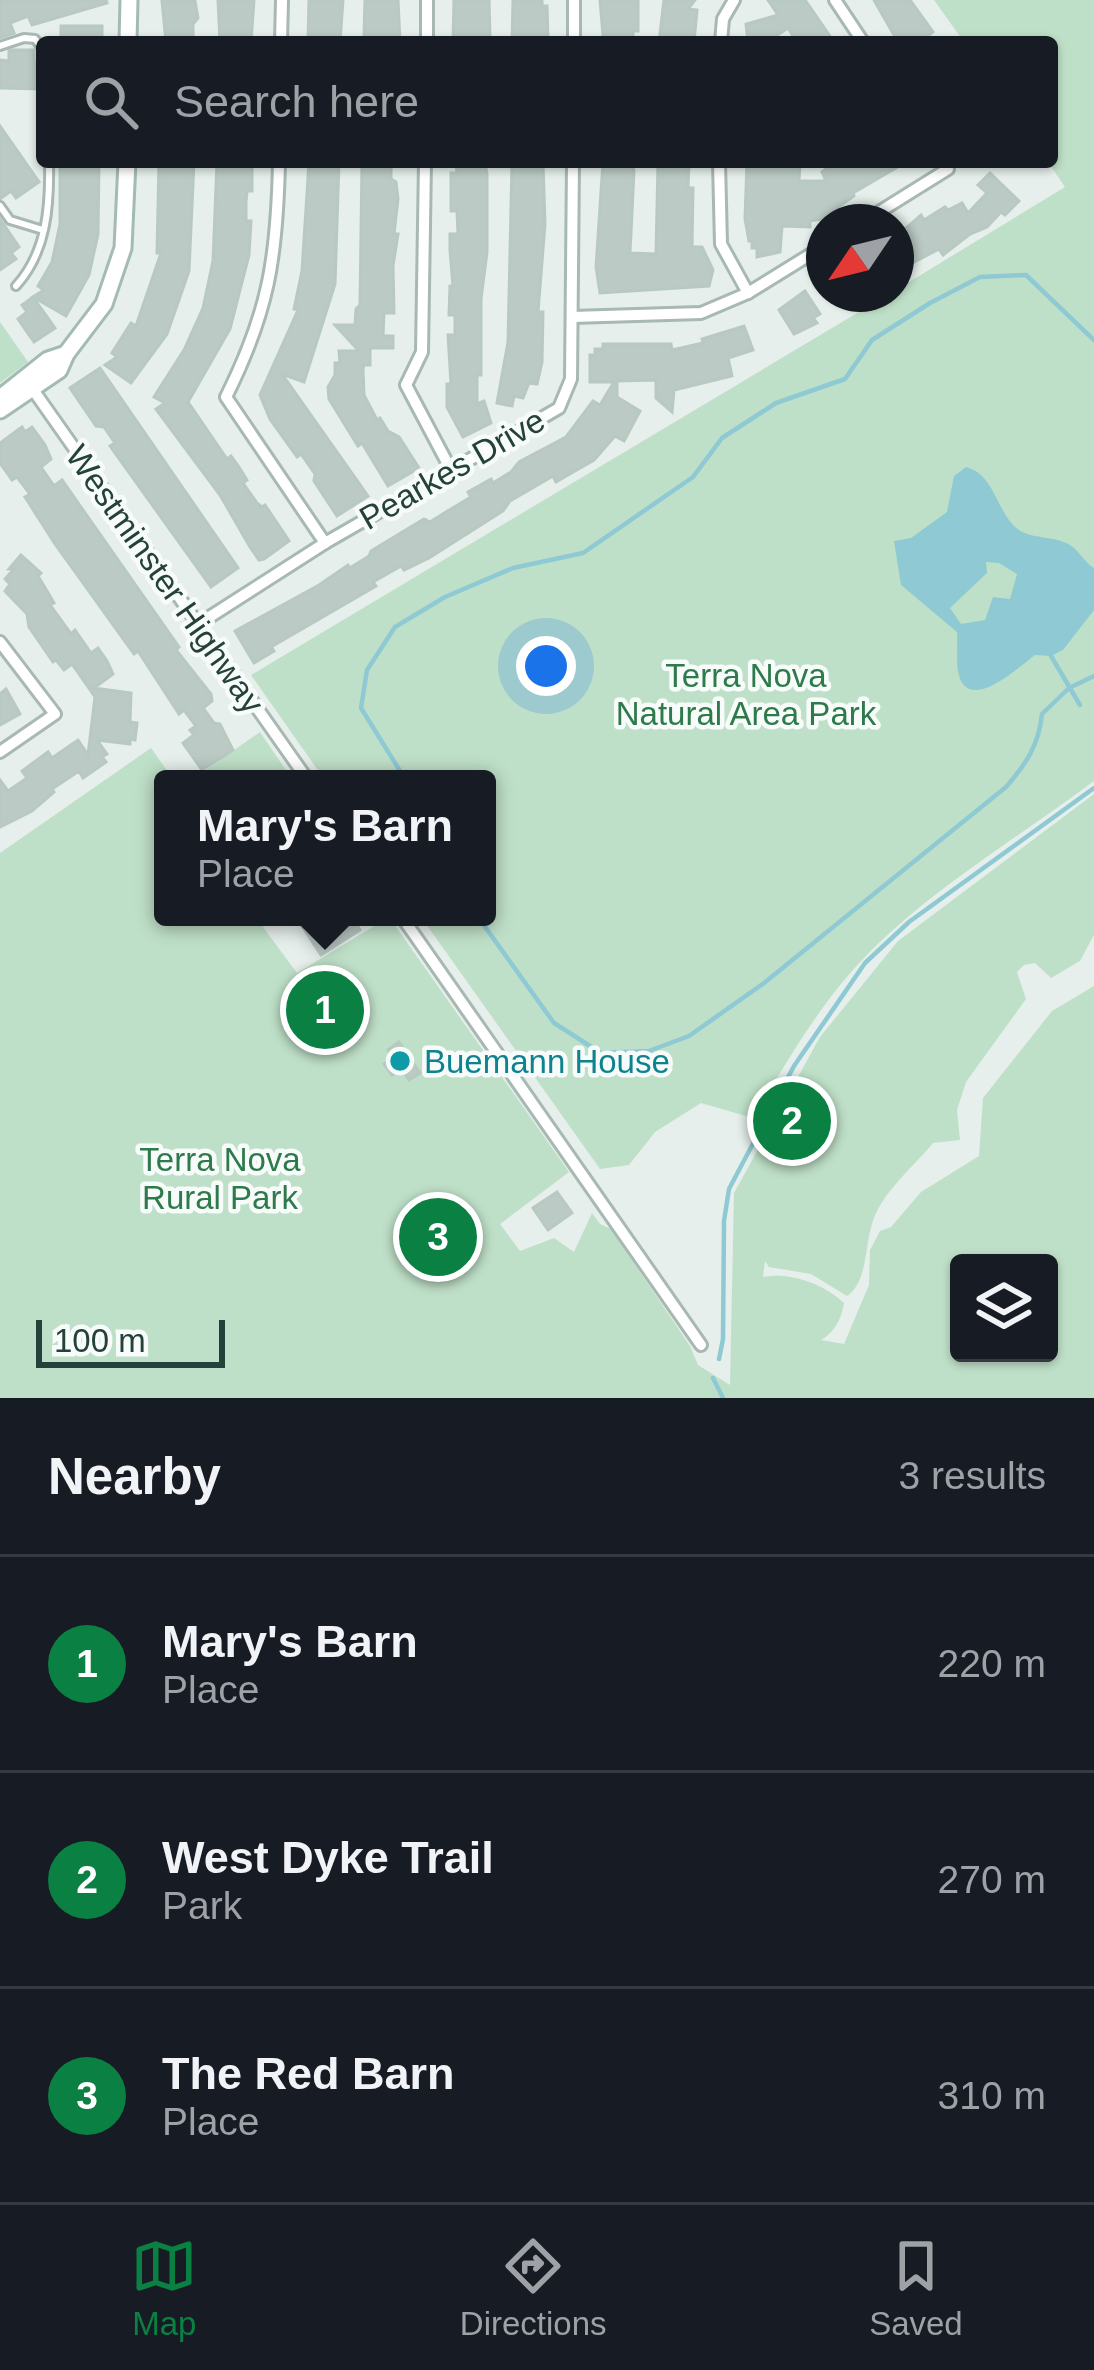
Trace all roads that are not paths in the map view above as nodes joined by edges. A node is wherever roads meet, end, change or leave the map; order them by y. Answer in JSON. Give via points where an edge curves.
{"nodes":[{"id":1,"x":129,"y":0,"type":"edge"},
{"id":2,"x":282,"y":0,"type":"edge"},
{"id":3,"x":428,"y":0,"type":"edge"},
{"id":4,"x":574,"y":0,"type":"edge"},
{"id":5,"x":734,"y":0,"type":"edge"},
{"id":6,"x":835,"y":0,"type":"edge"},
{"id":7,"x":128,"y":36,"type":"edge"},
{"id":8,"x":281,"y":36,"type":"edge"},
{"id":9,"x":427,"y":36,"type":"edge"},
{"id":10,"x":574,"y":36,"type":"edge"},
{"id":11,"x":722,"y":36,"type":"edge"},
{"id":12,"x":859,"y":36,"type":"edge"},
{"id":13,"x":36,"y":40,"type":"edge"},
{"id":14,"x":0,"y":46,"type":"edge"},
{"id":15,"x":49,"y":168,"type":"edge"},
{"id":16,"x":127,"y":168,"type":"edge"},
{"id":17,"x":279,"y":168,"type":"edge"},
{"id":18,"x":425,"y":168,"type":"edge"},
{"id":19,"x":573,"y":168,"type":"edge"},
{"id":20,"x":719,"y":168,"type":"edge"},
{"id":21,"x":947,"y":168,"type":"edge"},
{"id":22,"x":892,"y":204,"type":"edge"},
{"id":23,"x":0,"y":206,"type":"edge"},
{"id":24,"x":43,"y":230,"type":"junction"},
{"id":25,"x":806,"y":257,"type":"edge"},
{"id":26,"x":16,"y":286,"type":"dead end"},
{"id":27,"x":748,"y":293,"type":"junction"},
{"id":28,"x":572,"y":316,"type":"junction"},
{"id":29,"x":28,"y":384,"type":"junction"},
{"id":30,"x":0,"y":398,"type":"edge"},
{"id":31,"x":0,"y":410,"type":"edge"},
{"id":32,"x":451,"y":470,"type":"junction"},
{"id":33,"x":325,"y":543,"type":"junction"},
{"id":34,"x":197,"y":625,"type":"junction"},
{"id":35,"x":0,"y":642,"type":"edge"},
{"id":36,"x":0,"y":752,"type":"edge"},
{"id":37,"x":301,"y":770,"type":"edge"},
{"id":38,"x":408,"y":926,"type":"edge"},
{"id":39,"x":701,"y":1346,"type":"dead end"}],
"edges":[{"from":1,"to":7,"type":"street"},
{"from":2,"to":8,"type":"street"},
{"from":3,"to":9,"type":"street"},
{"from":4,"to":10,"type":"street"},
{"from":5,"to":11,"type":"street"},
{"from":6,"to":12,"type":"street"},
{"from":13,"to":14,"type":"lane"},
{"from":15,"to":24,"type":"lane"},
{"from":16,"to":29,"type":"street","via":[[126,228],[104,304],[66,354],[48,360]]},
{"from":17,"to":33,"type":"street","via":[[272,278],[226,397]]},
{"from":18,"to":32,"type":"street","via":[[422,352],[406,385]]},
{"from":19,"to":28,"type":"street","name":"Pearkes Drive"},
{"from":20,"to":27,"type":"street","via":[[721,244]]},
{"from":21,"to":22,"type":"street"},
{"from":23,"to":24,"type":"lane","via":[[10,220]]},
{"from":24,"to":26,"type":"lane"},
{"from":25,"to":27,"type":"street"},
{"from":27,"to":28,"type":"street","via":[[688,315]]},
{"from":28,"to":32,"type":"street","name":"Pearkes Drive","via":[[571,380],[559,409]]},
{"from":29,"to":30,"type":"street"},
{"from":29,"to":31,"type":"street"},
{"from":29,"to":34,"type":"street","name":"Westminster Highway"},
{"from":32,"to":33,"type":"street","name":"Pearkes Drive"},
{"from":33,"to":34,"type":"street","name":"Pearkes Drive"},
{"from":34,"to":37,"type":"street","name":"Westminster Highway"},
{"from":35,"to":36,"type":"street","via":[[55,714]]},
{"from":38,"to":39,"type":"street"}]}
